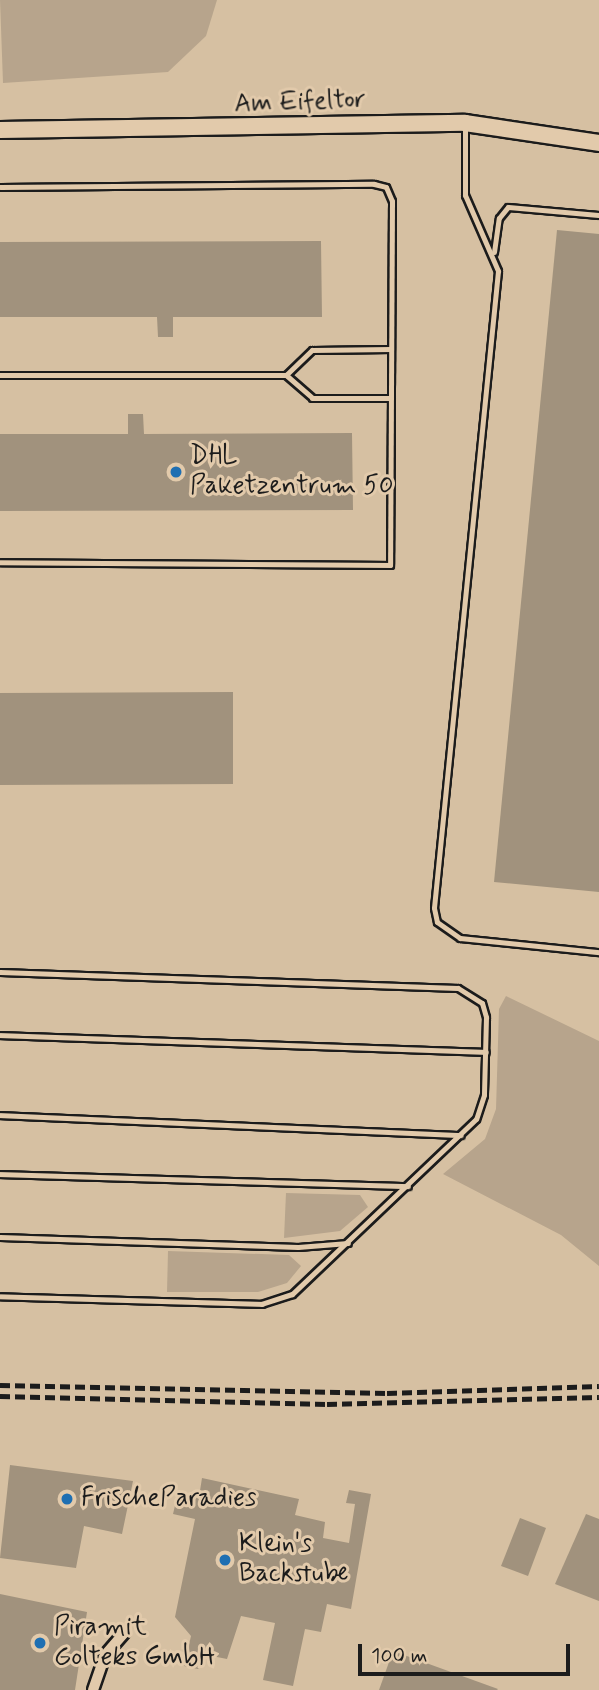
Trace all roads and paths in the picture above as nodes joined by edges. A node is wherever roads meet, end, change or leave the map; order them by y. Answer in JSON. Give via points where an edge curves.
{"nodes":[{"id":1,"x":465,"y":123,"type":"junction"},
{"id":2,"x":0,"y":130,"type":"edge"},
{"id":3,"x":599,"y":143,"type":"edge"},
{"id":4,"x":0,"y":187,"type":"edge"},
{"id":5,"x":599,"y":215,"type":"edge"},
{"id":6,"x":494,"y":252,"type":"junction"},
{"id":7,"x":391,"y":349,"type":"junction"},
{"id":8,"x":286,"y":374,"type":"junction"},
{"id":9,"x":0,"y":375,"type":"edge"},
{"id":10,"x":391,"y":398,"type":"junction"},
{"id":11,"x":0,"y":562,"type":"edge"},
{"id":12,"x":599,"y":952,"type":"edge"},
{"id":13,"x":0,"y":972,"type":"edge"},
{"id":14,"x":0,"y":1035,"type":"edge"},
{"id":15,"x":486,"y":1052,"type":"junction"},
{"id":16,"x":0,"y":1115,"type":"edge"},
{"id":17,"x":461,"y":1135,"type":"junction"},
{"id":18,"x":0,"y":1174,"type":"edge"},
{"id":19,"x":408,"y":1186,"type":"junction"},
{"id":20,"x":0,"y":1237,"type":"edge"},
{"id":21,"x":348,"y":1243,"type":"junction"},
{"id":22,"x":0,"y":1296,"type":"edge"},
{"id":23,"x":125,"y":1632,"type":"dead end"},
{"id":24,"x":93,"y":1690,"type":"edge"}],
"edges":[{"from":1,"to":2,"type":"main road","name":"Am Eifeltor"},
{"from":1,"to":3,"type":"main road","name":"Am Eifeltor"},
{"from":1,"to":6,"type":"lane","via":[[465,195]]},
{"from":4,"to":7,"type":"lane","via":[[386,187],[392,201]]},
{"from":5,"to":6,"type":"lane","via":[[508,207],[499,218]]},
{"from":6,"to":12,"type":"lane","via":[[496,285],[434,908],[437,922],[460,939]]},
{"from":7,"to":8,"type":"lane","via":[[312,350]]},
{"from":7,"to":10,"type":"lane"},
{"from":8,"to":9,"type":"lane"},
{"from":8,"to":10,"type":"lane","via":[[312,398]]},
{"from":10,"to":11,"type":"lane","via":[[390,565]]},
{"from":13,"to":15,"type":"lane","via":[[458,988],[482,1003]]},
{"from":14,"to":15,"type":"lane"},
{"from":15,"to":17,"type":"lane","via":[[480,1111]]},
{"from":16,"to":17,"type":"lane"},
{"from":17,"to":19,"type":"lane"},
{"from":18,"to":19,"type":"lane"},
{"from":19,"to":21,"type":"lane"},
{"from":20,"to":21,"type":"lane","via":[[298,1247]]},
{"from":21,"to":22,"type":"lane","via":[[274,1302]]},
{"from":23,"to":24,"type":"street","via":[[105,1655]]}]}
